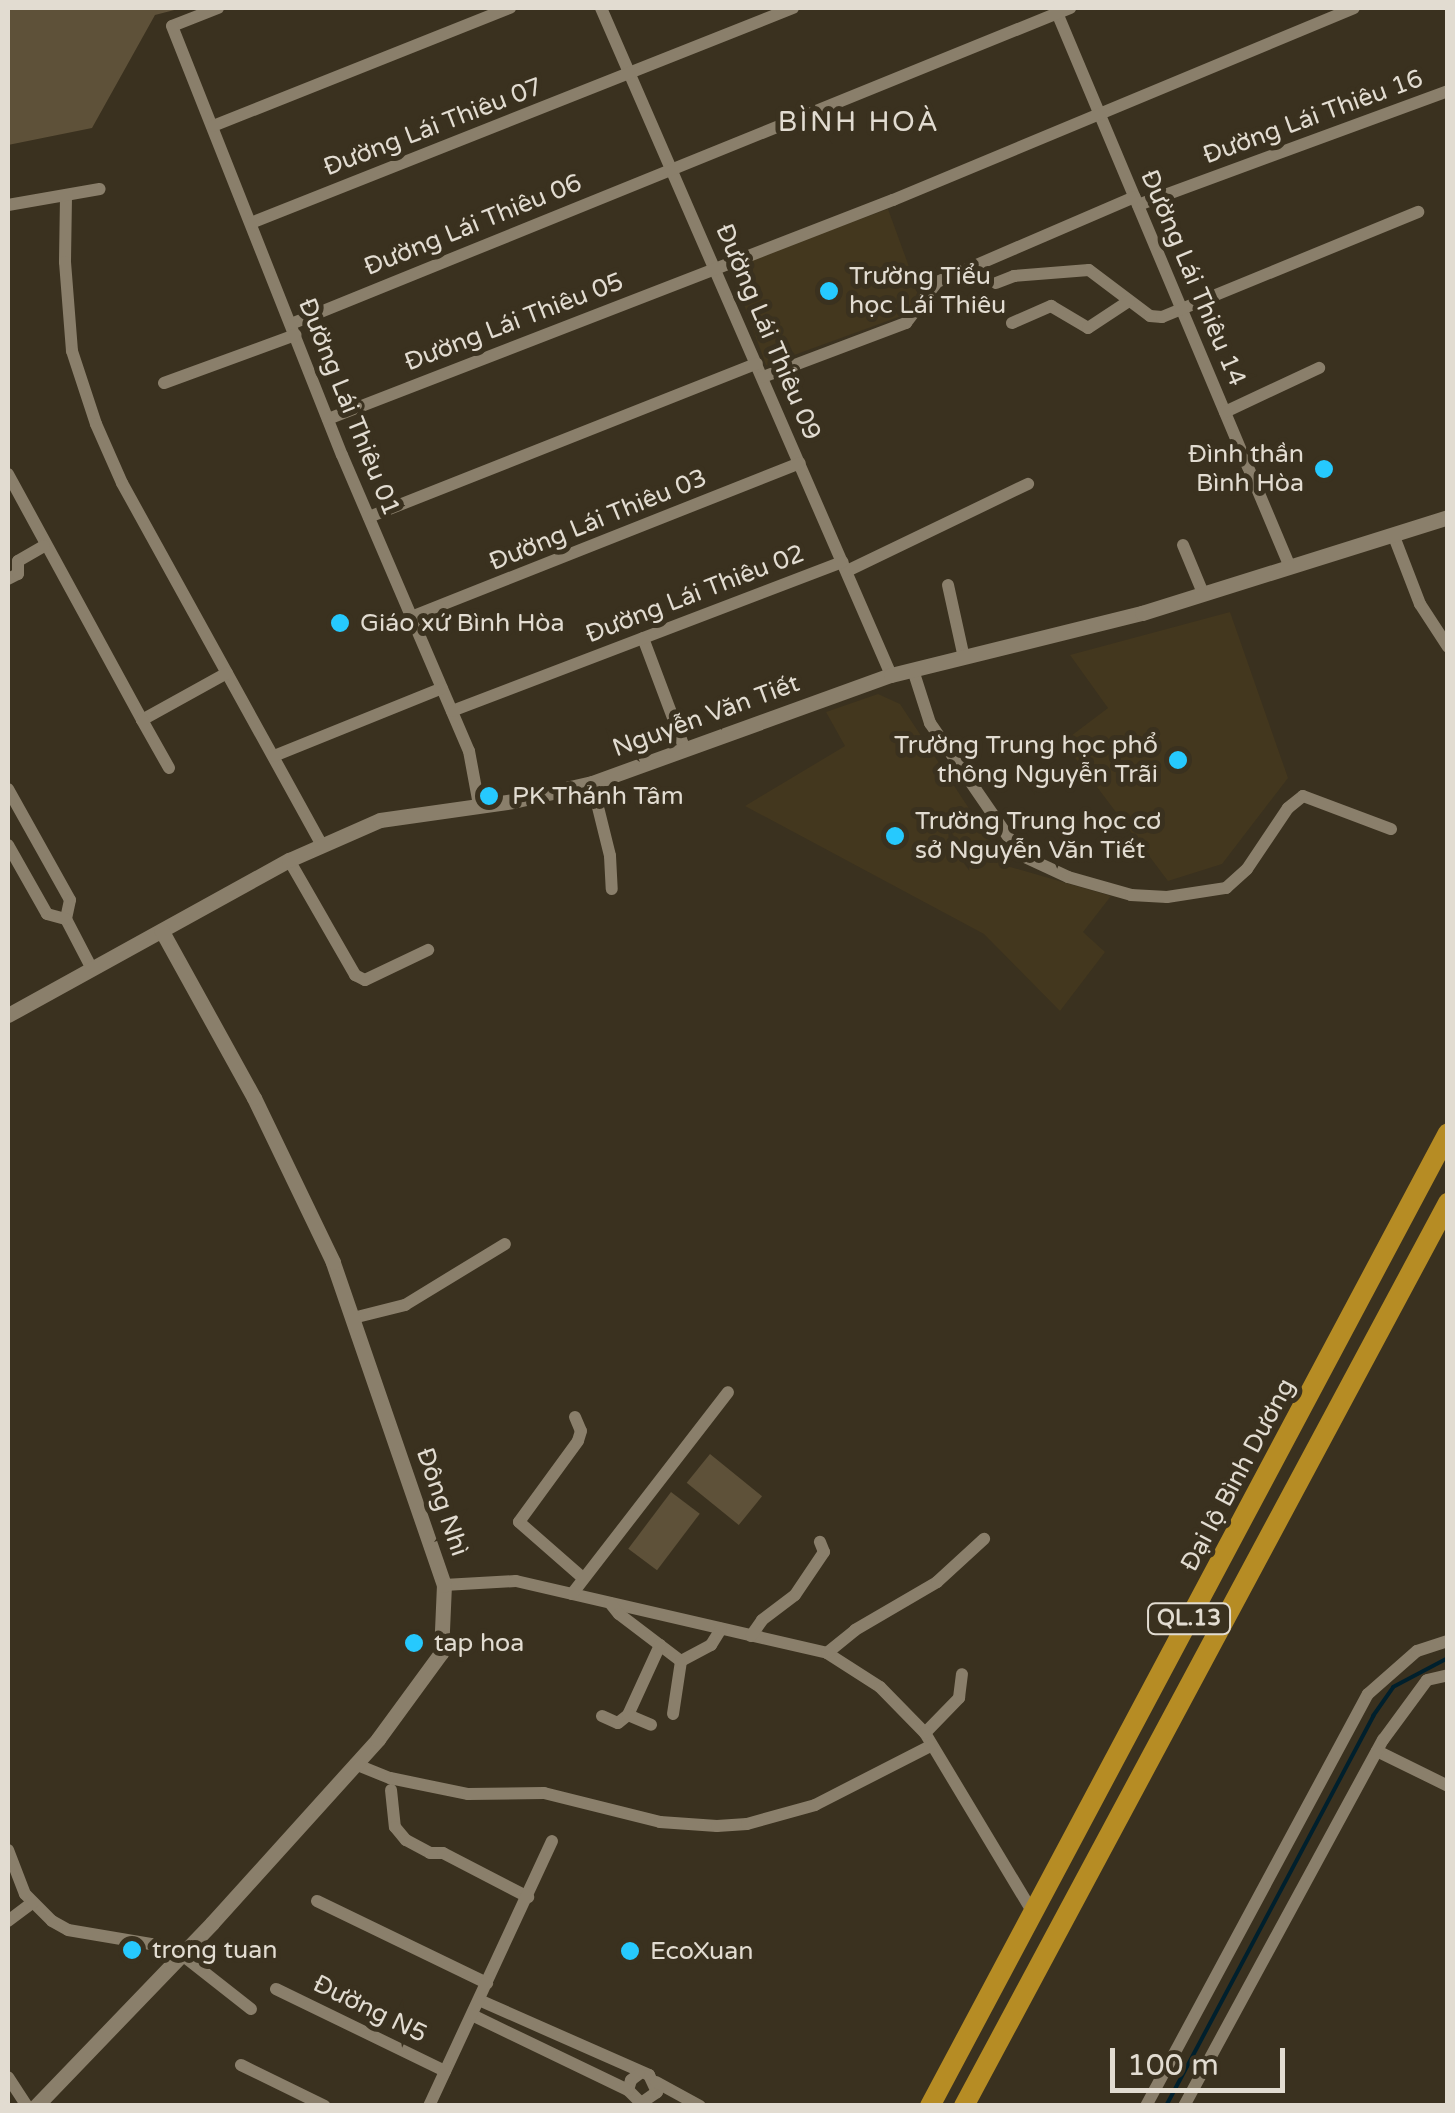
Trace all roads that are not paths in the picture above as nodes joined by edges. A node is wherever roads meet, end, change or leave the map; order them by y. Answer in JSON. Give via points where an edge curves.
{"nodes":[{"id":1,"x":218,"y":8,"type":"edge"},
{"id":2,"x":510,"y":8,"type":"edge"},
{"id":3,"x":602,"y":8,"type":"edge"},
{"id":4,"x":793,"y":8,"type":"edge"},
{"id":5,"x":1354,"y":8,"type":"edge"},
{"id":6,"x":1060,"y":9,"type":"edge"},
{"id":7,"x":631,"y":75,"type":"junction"},
{"id":8,"x":1448,"y":90,"type":"edge"},
{"id":9,"x":1099,"y":112,"type":"junction"},
{"id":10,"x":213,"y":126,"type":"junction"},
{"id":11,"x":672,"y":168,"type":"junction"},
{"id":12,"x":100,"y":189,"type":"dead end"},
{"id":13,"x":66,"y":197,"type":"junction"},
{"id":14,"x":1136,"y":201,"type":"junction"},
{"id":15,"x":8,"y":205,"type":"edge"},
{"id":16,"x":1418,"y":212,"type":"dead end"},
{"id":17,"x":251,"y":223,"type":"junction"},
{"id":18,"x":716,"y":267,"type":"junction"},
{"id":19,"x":996,"y":283,"type":"dead end"},
{"id":20,"x":1129,"y":300,"type":"junction"},
{"id":21,"x":1182,"y":310,"type":"junction"},
{"id":22,"x":1012,"y":323,"type":"dead end"},
{"id":23,"x":293,"y":330,"type":"junction"},
{"id":24,"x":1320,"y":368,"type":"dead end"},
{"id":25,"x":760,"y":370,"type":"junction"},
{"id":26,"x":164,"y":384,"type":"dead end"},
{"id":27,"x":1224,"y":412,"type":"junction"},
{"id":28,"x":328,"y":418,"type":"junction"},
{"id":29,"x":800,"y":463,"type":"junction"},
{"id":30,"x":8,"y":474,"type":"edge"},
{"id":31,"x":1028,"y":484,"type":"dead end"},
{"id":32,"x":369,"y":517,"type":"junction"},
{"id":33,"x":1448,"y":517,"type":"edge"},
{"id":34,"x":1393,"y":534,"type":"junction"},
{"id":35,"x":1182,"y":545,"type":"dead end"},
{"id":36,"x":44,"y":546,"type":"junction"},
{"id":37,"x":13,"y":558,"type":"edge"},
{"id":38,"x":845,"y":566,"type":"junction"},
{"id":39,"x":1290,"y":567,"type":"junction"},
{"id":40,"x":8,"y":579,"type":"edge"},
{"id":41,"x":948,"y":585,"type":"dead end"},
{"id":42,"x":1203,"y":594,"type":"junction"},
{"id":43,"x":411,"y":617,"type":"junction"},
{"id":44,"x":643,"y":638,"type":"junction"},
{"id":45,"x":1448,"y":647,"type":"edge"},
{"id":46,"x":964,"y":658,"type":"junction"},
{"id":47,"x":914,"y":670,"type":"junction"},
{"id":48,"x":228,"y":673,"type":"junction"},
{"id":49,"x":892,"y":675,"type":"junction"},
{"id":50,"x":442,"y":688,"type":"junction"},
{"id":51,"x":452,"y":711,"type":"junction"},
{"id":52,"x":142,"y":720,"type":"junction"},
{"id":53,"x":685,"y":750,"type":"junction"},
{"id":54,"x":274,"y":756,"type":"junction"},
{"id":55,"x":169,"y":768,"type":"dead end"},
{"id":56,"x":592,"y":783,"type":"junction"},
{"id":57,"x":8,"y":789,"type":"edge"},
{"id":58,"x":479,"y":805,"type":"junction"},
{"id":59,"x":22,"y":814,"type":"junction"},
{"id":60,"x":8,"y":822,"type":"edge"},
{"id":61,"x":1391,"y":829,"type":"dead end"},
{"id":62,"x":321,"y":843,"type":"junction"},
{"id":63,"x":8,"y":844,"type":"edge"},
{"id":64,"x":289,"y":860,"type":"junction"},
{"id":65,"x":612,"y":888,"type":"dead end"},
{"id":66,"x":66,"y":920,"type":"junction"},
{"id":67,"x":162,"y":932,"type":"junction"},
{"id":68,"x":428,"y":950,"type":"dead end"},
{"id":69,"x":92,"y":969,"type":"junction"},
{"id":70,"x":8,"y":1014,"type":"edge"},
{"id":71,"x":1448,"y":1133,"type":"edge"},
{"id":72,"x":1448,"y":1203,"type":"edge"},
{"id":73,"x":506,"y":1244,"type":"dead end"},
{"id":74,"x":352,"y":1318,"type":"junction"},
{"id":75,"x":728,"y":1392,"type":"dead end"},
{"id":76,"x":575,"y":1417,"type":"dead end"},
{"id":77,"x":984,"y":1540,"type":"dead end"},
{"id":78,"x":820,"y":1542,"type":"dead end"},
{"id":79,"x":583,"y":1578,"type":"junction"},
{"id":80,"x":444,"y":1585,"type":"junction"},
{"id":81,"x":572,"y":1594,"type":"junction"},
{"id":82,"x":610,"y":1602,"type":"junction"},
{"id":83,"x":721,"y":1628,"type":"junction"},
{"id":84,"x":751,"y":1636,"type":"junction"},
{"id":85,"x":1448,"y":1642,"type":"edge"},
{"id":86,"x":660,"y":1645,"type":"junction"},
{"id":87,"x":827,"y":1653,"type":"junction"},
{"id":88,"x":681,"y":1661,"type":"junction"},
{"id":89,"x":962,"y":1674,"type":"dead end"},
{"id":90,"x":1448,"y":1675,"type":"edge"},
{"id":91,"x":673,"y":1714,"type":"dead end"},
{"id":92,"x":628,"y":1715,"type":"junction"},
{"id":93,"x":602,"y":1716,"type":"dead end"},
{"id":94,"x":651,"y":1725,"type":"dead end"},
{"id":95,"x":928,"y":1739,"type":"junction"},
{"id":96,"x":1377,"y":1751,"type":"junction"},
{"id":97,"x":355,"y":1764,"type":"junction"},
{"id":98,"x":1448,"y":1786,"type":"edge"},
{"id":99,"x":391,"y":1790,"type":"dead end"},
{"id":100,"x":552,"y":1840,"type":"dead end"},
{"id":101,"x":8,"y":1850,"type":"edge"},
{"id":102,"x":528,"y":1897,"type":"junction"},
{"id":103,"x":316,"y":1901,"type":"dead end"},
{"id":104,"x":33,"y":1902,"type":"junction"},
{"id":105,"x":1033,"y":1913,"type":"junction"},
{"id":106,"x":8,"y":1921,"type":"edge"},
{"id":107,"x":181,"y":1954,"type":"junction"},
{"id":108,"x":487,"y":1984,"type":"junction"},
{"id":109,"x":276,"y":1988,"type":"dead end"},
{"id":110,"x":479,"y":2000,"type":"junction"},
{"id":111,"x":251,"y":2010,"type":"dead end"},
{"id":112,"x":472,"y":2014,"type":"junction"},
{"id":113,"x":241,"y":2065,"type":"dead end"},
{"id":114,"x":446,"y":2071,"type":"junction"},
{"id":115,"x":639,"y":2074,"type":"junction"},
{"id":116,"x":8,"y":2077,"type":"edge"},
{"id":117,"x":656,"y":2082,"type":"junction"},
{"id":118,"x":628,"y":2090,"type":"junction"},
{"id":119,"x":656,"y":2103,"type":"edge"},
{"id":120,"x":27,"y":2106,"type":"edge"},
{"id":121,"x":36,"y":2106,"type":"edge"},
{"id":122,"x":325,"y":2106,"type":"edge"},
{"id":123,"x":429,"y":2106,"type":"edge"},
{"id":124,"x":700,"y":2106,"type":"edge"},
{"id":125,"x":930,"y":2106,"type":"edge"},
{"id":126,"x":964,"y":2106,"type":"edge"},
{"id":127,"x":1146,"y":2106,"type":"edge"},
{"id":128,"x":1184,"y":2106,"type":"edge"}],
"edges":[{"from":1,"to":10,"type":"street","name":"Đường Lái Thiêu 01","via":[[172,26]]},
{"from":2,"to":10,"type":"street"},
{"from":3,"to":7,"type":"street","name":"Đường Lái Thiêu 09"},
{"from":4,"to":7,"type":"street","name":"Đường Lái Thiêu 07"},
{"from":5,"to":9,"type":"street","name":"Đường Lái Thiêu 05"},
{"from":6,"to":9,"type":"street","name":"Đường Lái Thiêu 14"},
{"from":6,"to":11,"type":"street","name":"Đường Lái Thiêu 06"},
{"from":7,"to":11,"type":"street","name":"Đường Lái Thiêu 09"},
{"from":7,"to":17,"type":"street","name":"Đường Lái Thiêu 07"},
{"from":8,"to":14,"type":"street","name":"Đường Lái Thiêu 16"},
{"from":9,"to":14,"type":"street","name":"Đường Lái Thiêu 14"},
{"from":9,"to":18,"type":"street","name":"Đường Lái Thiêu 05"},
{"from":10,"to":17,"type":"street","name":"Đường Lái Thiêu 01"},
{"from":11,"to":18,"type":"street","name":"Đường Lái Thiêu 09"},
{"from":11,"to":23,"type":"street","name":"Đường Lái Thiêu 06"},
{"from":12,"to":13,"type":"street"},
{"from":13,"to":15,"type":"street"},
{"from":13,"to":48,"type":"street","via":[[72,351],[96,424]]},
{"from":14,"to":21,"type":"street","name":"Đường Lái Thiêu 14"},
{"from":14,"to":25,"type":"street","name":"Đường Lái Thiêu 16","via":[[937,282],[906,323]]},
{"from":16,"to":21,"type":"street"},
{"from":17,"to":23,"type":"street","name":"Đường Lái Thiêu 01"},
{"from":18,"to":25,"type":"street","name":"Đường Lái Thiêu 09"},
{"from":18,"to":28,"type":"street","name":"Đường Lái Thiêu 05"},
{"from":19,"to":20,"type":"street","via":[[1081,269],[1097,273]]},
{"from":20,"to":21,"type":"street","via":[[1150,316]]},
{"from":20,"to":22,"type":"street","via":[[1088,328],[1051,306]]},
{"from":21,"to":27,"type":"street","name":"Đường Lái Thiêu 14"},
{"from":23,"to":26,"type":"street","name":"Đường Lái Thiêu 06"},
{"from":23,"to":28,"type":"street","name":"Đường Lái Thiêu 01"},
{"from":24,"to":27,"type":"street"},
{"from":25,"to":29,"type":"street","name":"Đường Lái Thiêu 09"},
{"from":25,"to":32,"type":"street","name":"Đường Lái Thiêu 16"},
{"from":27,"to":39,"type":"street","name":"Đường Lái Thiêu 14"},
{"from":28,"to":32,"type":"street","name":"Đường Lái Thiêu 01"},
{"from":29,"to":38,"type":"street","name":"Đường Lái Thiêu 09"},
{"from":29,"to":43,"type":"street","name":"Đường Lái Thiêu 03"},
{"from":30,"to":36,"type":"street"},
{"from":31,"to":38,"type":"street","name":"Đường Lái Thiêu 02"},
{"from":32,"to":43,"type":"street","name":"Đường Lái Thiêu 01"},
{"from":33,"to":34,"type":"street","name":"Nguyễn Văn Tiết"},
{"from":34,"to":39,"type":"street","name":"Nguyễn Văn Tiết"},
{"from":34,"to":45,"type":"street","via":[[1420,604]]},
{"from":35,"to":42,"type":"street"},
{"from":36,"to":37,"type":"street"},
{"from":36,"to":52,"type":"street"},
{"from":37,"to":40,"type":"street","via":[[18,574]]},
{"from":38,"to":44,"type":"street","name":"Đường Lái Thiêu 02"},
{"from":38,"to":49,"type":"street","name":"Đường Lái Thiêu 09"},
{"from":39,"to":42,"type":"street","name":"Nguyễn Văn Tiết"},
{"from":41,"to":46,"type":"street"},
{"from":42,"to":46,"type":"street","name":"Nguyễn Văn Tiết"},
{"from":43,"to":50,"type":"street","name":"Đường Lái Thiêu 01"},
{"from":44,"to":51,"type":"street","name":"Đường Lái Thiêu 02"},
{"from":44,"to":53,"type":"street"},
{"from":46,"to":47,"type":"street","name":"Nguyễn Văn Tiết"},
{"from":47,"to":49,"type":"street","name":"Nguyễn Văn Tiết"},
{"from":47,"to":61,"type":"street","via":[[930,723],[1011,841],[1025,857],[1068,876],[1131,895],[1226,888],[1304,796]]},
{"from":48,"to":52,"type":"street"},
{"from":48,"to":54,"type":"street"},
{"from":49,"to":53,"type":"street","name":"Nguyễn Văn Tiết"},
{"from":50,"to":51,"type":"street","name":"Đường Lái Thiêu 01"},
{"from":50,"to":54,"type":"street"},
{"from":51,"to":58,"type":"street","name":"Đường Lái Thiêu 01"},
{"from":52,"to":55,"type":"street"},
{"from":53,"to":56,"type":"street","name":"Nguyễn Văn Tiết"},
{"from":54,"to":62,"type":"street"},
{"from":56,"to":58,"type":"street","name":"Nguyễn Văn Tiết"},
{"from":56,"to":65,"type":"street"},
{"from":57,"to":59,"type":"street"},
{"from":58,"to":62,"type":"street","name":"Nguyễn Văn Tiết","via":[[380,820]]},
{"from":59,"to":60,"type":"street"},
{"from":59,"to":66,"type":"street","via":[[70,900]]},
{"from":62,"to":64,"type":"street","name":"Nguyễn Văn Tiết"},
{"from":63,"to":66,"type":"street","via":[[47,914]]},
{"from":64,"to":67,"type":"street","name":"Nguyễn Văn Tiết"},
{"from":64,"to":68,"type":"street","via":[[356,975],[366,980]]},
{"from":66,"to":69,"type":"street"},
{"from":67,"to":69,"type":"street","name":"Nguyễn Văn Tiết"},
{"from":67,"to":74,"type":"street","name":"Đông Nhì","via":[[254,1098],[333,1262]]},
{"from":69,"to":70,"type":"street","name":"Nguyễn Văn Tiết"},
{"from":71,"to":105,"type":"highway","name":"Đại lộ Bình Dương","number":"QL.13"},
{"from":72,"to":126,"type":"highway","number":"QL.13"},
{"from":73,"to":74,"type":"street","via":[[405,1305]]},
{"from":74,"to":80,"type":"street","name":"Đông Nhì"},
{"from":75,"to":79,"type":"street"},
{"from":76,"to":79,"type":"street","via":[[578,1441],[519,1522]]},
{"from":77,"to":87,"type":"street","via":[[937,1582]]},
{"from":78,"to":84,"type":"street","via":[[824,1552],[794,1595]]},
{"from":79,"to":81,"type":"street"},
{"from":80,"to":81,"type":"street","via":[[516,1581]]},
{"from":80,"to":97,"type":"street","name":"Đông Nhì","via":[[442,1653]]},
{"from":81,"to":82,"type":"street"},
{"from":82,"to":83,"type":"street"},
{"from":82,"to":86,"type":"street"},
{"from":83,"to":84,"type":"street"},
{"from":83,"to":88,"type":"street","via":[[711,1645]]},
{"from":84,"to":87,"type":"street"},
{"from":85,"to":127,"type":"street","via":[[1417,1651],[1368,1694]]},
{"from":86,"to":88,"type":"street"},
{"from":86,"to":92,"type":"street"},
{"from":87,"to":95,"type":"street","via":[[880,1687]]},
{"from":88,"to":91,"type":"street"},
{"from":89,"to":95,"type":"street","via":[[959,1698]]},
{"from":90,"to":96,"type":"street","via":[[1427,1680]]},
{"from":92,"to":93,"type":"street","via":[[618,1722]]},
{"from":92,"to":94,"type":"street"},
{"from":95,"to":97,"type":"street","via":[[814,1805],[716,1826],[660,1822],[544,1793],[468,1794]]},
{"from":95,"to":105,"type":"street"},
{"from":96,"to":98,"type":"street"},
{"from":96,"to":128,"type":"street"},
{"from":97,"to":107,"type":"street","name":"Đông Nhì"},
{"from":99,"to":102,"type":"street","via":[[395,1827],[406,1840]]},
{"from":100,"to":102,"type":"street"},
{"from":101,"to":104,"type":"street"},
{"from":102,"to":108,"type":"street"},
{"from":103,"to":108,"type":"street"},
{"from":104,"to":106,"type":"street"},
{"from":104,"to":107,"type":"street","via":[[68,1930]]},
{"from":105,"to":125,"type":"highway","name":"Đại lộ Bình Dương","number":"QL.13"},
{"from":107,"to":111,"type":"street"},
{"from":107,"to":121,"type":"street","name":"Đông Nhì"},
{"from":108,"to":110,"type":"street"},
{"from":109,"to":114,"type":"street","name":"Đường N5"},
{"from":110,"to":112,"type":"street"},
{"from":110,"to":115,"type":"street"},
{"from":112,"to":114,"type":"street"},
{"from":112,"to":118,"type":"street"},
{"from":113,"to":122,"type":"street"},
{"from":114,"to":123,"type":"street"},
{"from":115,"to":117,"type":"street"},
{"from":115,"to":118,"type":"street"},
{"from":116,"to":120,"type":"street"},
{"from":117,"to":119,"type":"street"},
{"from":117,"to":124,"type":"street"},
{"from":118,"to":119,"type":"street","via":[[641,2103]]}]}
